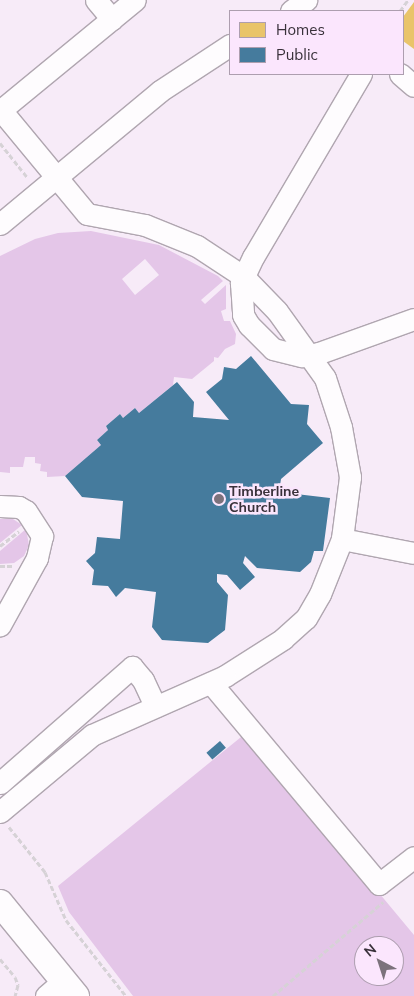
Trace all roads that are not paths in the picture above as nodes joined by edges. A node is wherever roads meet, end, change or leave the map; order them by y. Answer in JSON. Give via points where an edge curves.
{"nodes":[{"id":1,"x":96,"y":0,"type":"edge"},
{"id":2,"x":135,"y":0,"type":"edge"},
{"id":3,"x":112,"y":19,"type":"junction"},
{"id":4,"x":229,"y":46,"type":"edge"},
{"id":5,"x":360,"y":75,"type":"edge"},
{"id":6,"x":401,"y":75,"type":"edge"},
{"id":7,"x":414,"y":86,"type":"edge"},
{"id":8,"x":0,"y":110,"type":"edge"},
{"id":9,"x":56,"y":177,"type":"junction"},
{"id":10,"x":0,"y":224,"type":"edge"},
{"id":11,"x":244,"y":277,"type":"junction"},
{"id":12,"x":414,"y":319,"type":"edge"},
{"id":13,"x":310,"y":355,"type":"junction"},
{"id":14,"x":0,"y":506,"type":"edge"},
{"id":15,"x":342,"y":539,"type":"junction"},
{"id":16,"x":414,"y":552,"type":"edge"},
{"id":17,"x":0,"y":625,"type":"edge"},
{"id":18,"x":211,"y":683,"type":"junction"},
{"id":19,"x":155,"y":706,"type":"junction"},
{"id":20,"x":0,"y":783,"type":"edge"},
{"id":21,"x":3,"y":818,"type":"edge"},
{"id":22,"x":414,"y":857,"type":"edge"},
{"id":23,"x":0,"y":903,"type":"edge"},
{"id":24,"x":62,"y":991,"type":"edge"}],
"edges":[{"from":1,"to":3,"type":"street"},
{"from":2,"to":3,"type":"street"},
{"from":3,"to":8,"type":"street"},
{"from":4,"to":9,"type":"street","via":[[177,78]]},
{"from":5,"to":11,"type":"street"},
{"from":6,"to":7,"type":"street"},
{"from":8,"to":9,"type":"street"},
{"from":9,"to":10,"type":"street"},
{"from":9,"to":11,"type":"street","via":[[87,214],[164,231],[197,246]]},
{"from":11,"to":13,"type":"street","via":[[278,311]]},
{"from":11,"to":13,"type":"street","via":[[240,300],[249,325],[273,349],[288,355]]},
{"from":12,"to":13,"type":"street"},
{"from":13,"to":15,"type":"street","via":[[325,378],[334,401],[346,452],[350,477]]},
{"from":14,"to":17,"type":"street","via":[[20,507],[26,511],[40,527],[42,545]]},
{"from":15,"to":16,"type":"street"},
{"from":15,"to":18,"type":"street","via":[[320,594],[306,618],[251,660]]},
{"from":18,"to":19,"type":"street"},
{"from":18,"to":22,"type":"street","via":[[379,884]]},
{"from":19,"to":20,"type":"street","via":[[143,680],[132,667]]},
{"from":19,"to":21,"type":"street","via":[[92,735]]},
{"from":23,"to":24,"type":"main road"}]}
